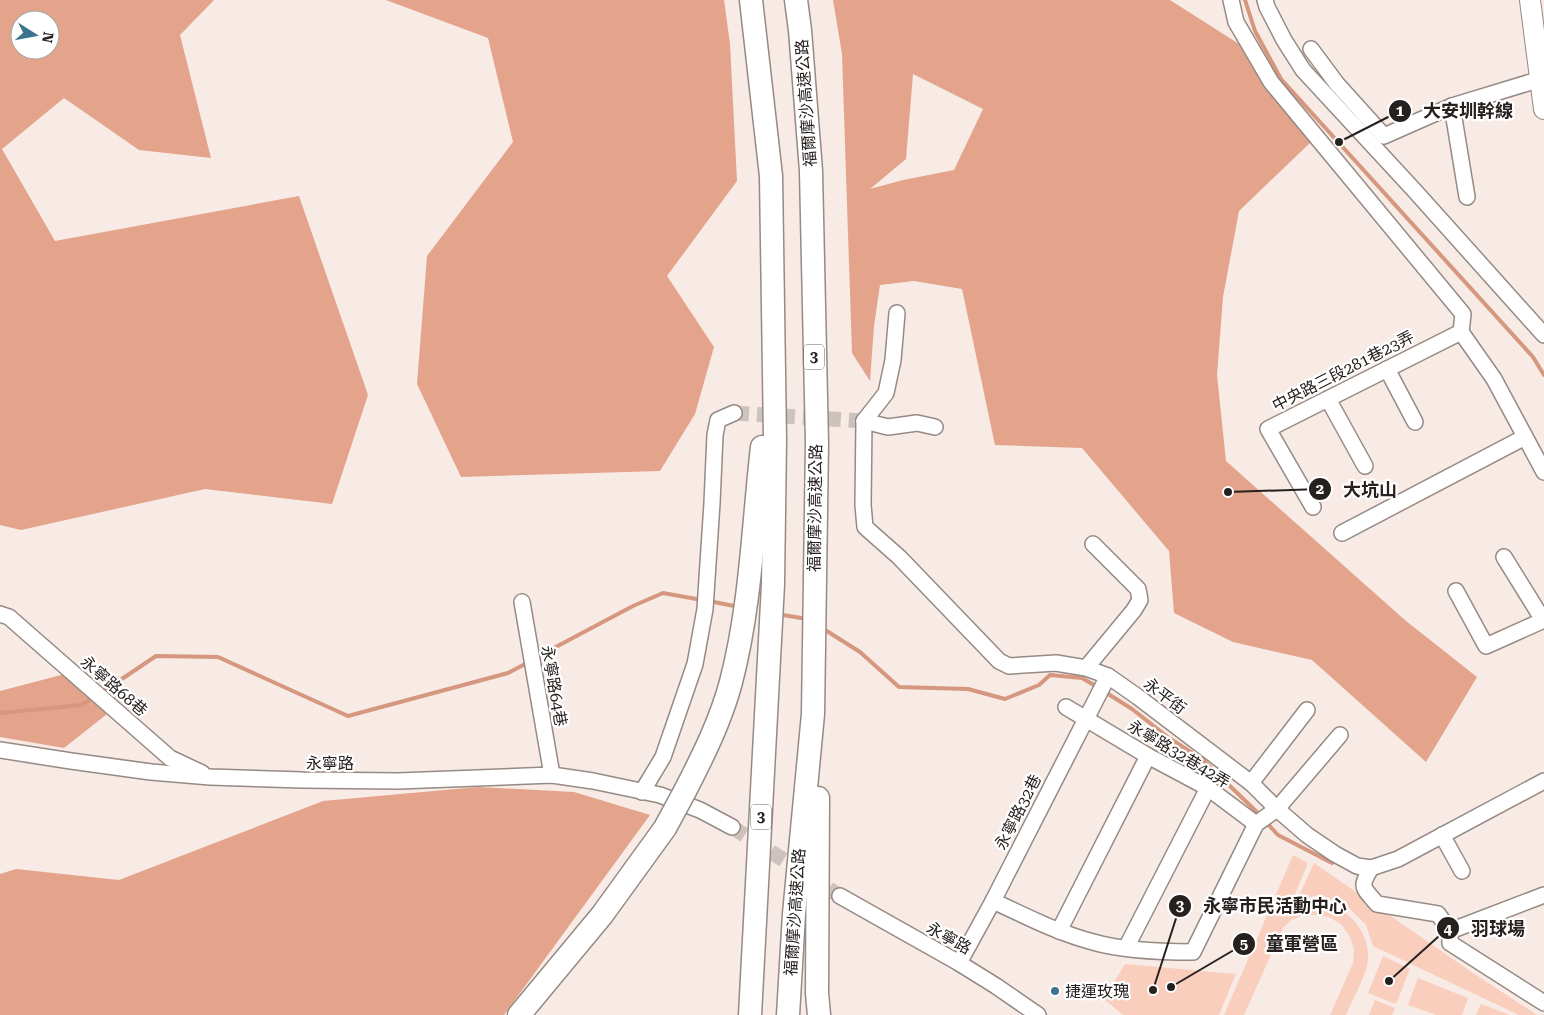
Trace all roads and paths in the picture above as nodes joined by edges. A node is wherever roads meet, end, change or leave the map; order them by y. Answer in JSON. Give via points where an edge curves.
{"nodes":[{"id":1,"x":751,"y":0,"type":"edge"},
{"id":2,"x":796,"y":0,"type":"edge"},
{"id":3,"x":1231,"y":0,"type":"edge"},
{"id":4,"x":1265,"y":0,"type":"edge"},
{"id":5,"x":1530,"y":0,"type":"edge"},
{"id":6,"x":1312,"y":50,"type":"dead end"},
{"id":7,"x":1542,"y":79,"type":"edge"},
{"id":8,"x":1452,"y":106,"type":"junction"},
{"id":9,"x":1544,"y":109,"type":"edge"},
{"id":10,"x":771,"y":176,"type":"junction"},
{"id":11,"x":1467,"y":197,"type":"dead end"},
{"id":12,"x":897,"y":312,"type":"dead end"},
{"id":13,"x":1461,"y":332,"type":"junction"},
{"id":14,"x":1544,"y":335,"type":"edge"},
{"id":15,"x":1387,"y":370,"type":"junction"},
{"id":16,"x":1328,"y":399,"type":"junction"},
{"id":17,"x":734,"y":413,"type":"tunnel mouth"},
{"id":18,"x":864,"y":421,"type":"junction"},
{"id":19,"x":1414,"y":422,"type":"dead end"},
{"id":20,"x":935,"y":427,"type":"dead end"},
{"id":21,"x":1526,"y":437,"type":"junction"},
{"id":22,"x":1365,"y":466,"type":"dead end"},
{"id":23,"x":1544,"y":472,"type":"edge"},
{"id":24,"x":1313,"y":507,"type":"dead end"},
{"id":25,"x":1342,"y":532,"type":"dead end"},
{"id":26,"x":1093,"y":544,"type":"dead end"},
{"id":27,"x":1504,"y":557,"type":"dead end"},
{"id":28,"x":1456,"y":591,"type":"dead end"},
{"id":29,"x":522,"y":602,"type":"dead end"},
{"id":30,"x":0,"y":614,"type":"edge"},
{"id":31,"x":1543,"y":620,"type":"edge"},
{"id":32,"x":1086,"y":668,"type":"junction"},
{"id":33,"x":1108,"y":676,"type":"junction"},
{"id":34,"x":1066,"y":707,"type":"dead end"},
{"id":35,"x":1307,"y":710,"type":"dead end"},
{"id":36,"x":813,"y":714,"type":"junction"},
{"id":37,"x":1086,"y":718,"type":"junction"},
{"id":38,"x":1340,"y":735,"type":"dead end"},
{"id":39,"x":0,"y":750,"type":"edge"},
{"id":40,"x":1148,"y":756,"type":"junction"},
{"id":41,"x":552,"y":776,"type":"junction"},
{"id":42,"x":210,"y":777,"type":"junction"},
{"id":43,"x":1544,"y":780,"type":"edge"},
{"id":44,"x":1251,"y":783,"type":"junction"},
{"id":45,"x":1208,"y":788,"type":"junction"},
{"id":46,"x":642,"y":792,"type":"junction"},
{"id":47,"x":1278,"y":809,"type":"junction"},
{"id":48,"x":1256,"y":824,"type":"junction"},
{"id":49,"x":732,"y":827,"type":"tunnel mouth"},
{"id":50,"x":1442,"y":835,"type":"junction"},
{"id":51,"x":1371,"y":868,"type":"junction"},
{"id":52,"x":1462,"y":871,"type":"dead end"},
{"id":53,"x":1544,"y":895,"type":"edge"},
{"id":54,"x":840,"y":896,"type":"tunnel mouth"},
{"id":55,"x":993,"y":901,"type":"junction"},
{"id":56,"x":1059,"y":931,"type":"junction"},
{"id":57,"x":1450,"y":931,"type":"junction"},
{"id":58,"x":1126,"y":948,"type":"junction"},
{"id":59,"x":959,"y":963,"type":"junction"},
{"id":60,"x":1544,"y":1003,"type":"edge"},
{"id":61,"x":520,"y":1015,"type":"edge"},
{"id":62,"x":750,"y":1015,"type":"edge"},
{"id":63,"x":788,"y":1015,"type":"edge"},
{"id":64,"x":819,"y":1015,"type":"edge"},
{"id":65,"x":1038,"y":1015,"type":"edge"}],
"edges":[{"from":1,"to":10,"type":"highway","number":"3"},
{"from":2,"to":36,"type":"highway","name":"福爾摩沙高速公路","number":"3","via":[[811,180],[817,443]]},
{"from":3,"to":13,"type":"street","via":[[1236,22],[1271,82],[1463,314]]},
{"from":4,"to":14,"type":"street","via":[[1303,70]]},
{"from":5,"to":7,"type":"main road"},
{"from":6,"to":8,"type":"street","via":[[1337,84],[1384,136]]},
{"from":7,"to":8,"type":"street"},
{"from":7,"to":9,"type":"main road"},
{"from":8,"to":11,"type":"street"},
{"from":10,"to":61,"type":"highway","bridge":true,"via":[[763,438],[745,608],[730,683],[710,740],[665,828],[602,915]]},
{"from":10,"to":62,"type":"highway","number":"3","via":[[775,439],[771,613]]},
{"from":12,"to":18,"type":"street","via":[[886,393]]},
{"from":13,"to":15,"type":"street","name":"中央路三段281巷23弄"},
{"from":13,"to":21,"type":"street","via":[[1494,379]]},
{"from":15,"to":16,"type":"street","name":"中央路三段281巷23弄"},
{"from":15,"to":19,"type":"street"},
{"from":16,"to":22,"type":"street"},
{"from":16,"to":24,"type":"street","name":"中央路三段281巷23弄","via":[[1268,429]]},
{"from":17,"to":46,"type":"street","via":[[718,420],[714,435],[705,609],[695,664],[663,757]]},
{"from":18,"to":20,"type":"street","via":[[888,427],[917,423]]},
{"from":18,"to":32,"type":"street","name":"永平街","via":[[865,528],[898,557],[999,661],[1010,666],[1056,664]]},
{"from":21,"to":23,"type":"street"},
{"from":21,"to":25,"type":"street"},
{"from":26,"to":32,"type":"street","via":[[1138,589],[1140,600]]},
{"from":27,"to":31,"type":"street"},
{"from":28,"to":31,"type":"street","via":[[1486,646]]},
{"from":29,"to":41,"type":"street","name":"永寧路64巷"},
{"from":30,"to":42,"type":"street","name":"永寧路68巷","via":[[9,617],[170,758]]},
{"from":32,"to":33,"type":"street","name":"永平街"},
{"from":33,"to":37,"type":"street","name":"永寧路32巷"},
{"from":33,"to":44,"type":"street","name":"永平街"},
{"from":34,"to":37,"type":"street","name":"永寧路32巷42弄"},
{"from":35,"to":44,"type":"street"},
{"from":36,"to":63,"type":"highway","name":"福爾摩沙高速公路","number":"3"},
{"from":36,"to":64,"type":"highway","via":[[818,779]]},
{"from":37,"to":40,"type":"street","name":"永寧路32巷42弄"},
{"from":37,"to":55,"type":"street","name":"永寧路32巷"},
{"from":38,"to":47,"type":"street"},
{"from":39,"to":42,"type":"street","name":"永寧路","via":[[142,771]]},
{"from":40,"to":45,"type":"street","name":"永寧路32巷42弄"},
{"from":40,"to":56,"type":"street"},
{"from":41,"to":42,"type":"street","name":"永寧路","via":[[398,781]]},
{"from":41,"to":46,"type":"street","name":"永寧路"},
{"from":43,"to":50,"type":"street"},
{"from":44,"to":47,"type":"street","name":"永平街"},
{"from":45,"to":48,"type":"street","name":"永寧路32巷42弄"},
{"from":45,"to":58,"type":"street"},
{"from":46,"to":49,"type":"street","name":"永寧路","via":[[700,810]]},
{"from":47,"to":48,"type":"street"},
{"from":47,"to":51,"type":"street","name":"永平街","via":[[1335,854],[1357,866]]},
{"from":48,"to":58,"type":"street","via":[[1193,952]]},
{"from":50,"to":51,"type":"street","via":[[1398,859]]},
{"from":50,"to":52,"type":"street"},
{"from":51,"to":57,"type":"street","via":[[1363,882],[1364,888],[1377,904],[1438,914]]},
{"from":53,"to":57,"type":"street"},
{"from":54,"to":59,"type":"street","name":"永寧路"},
{"from":55,"to":56,"type":"street"},
{"from":55,"to":59,"type":"street","name":"永寧路32巷"},
{"from":56,"to":58,"type":"street","via":[[1094,943]]},
{"from":57,"to":60,"type":"street","via":[[1450,943]]},
{"from":59,"to":65,"type":"street","name":"永寧路"}]}
